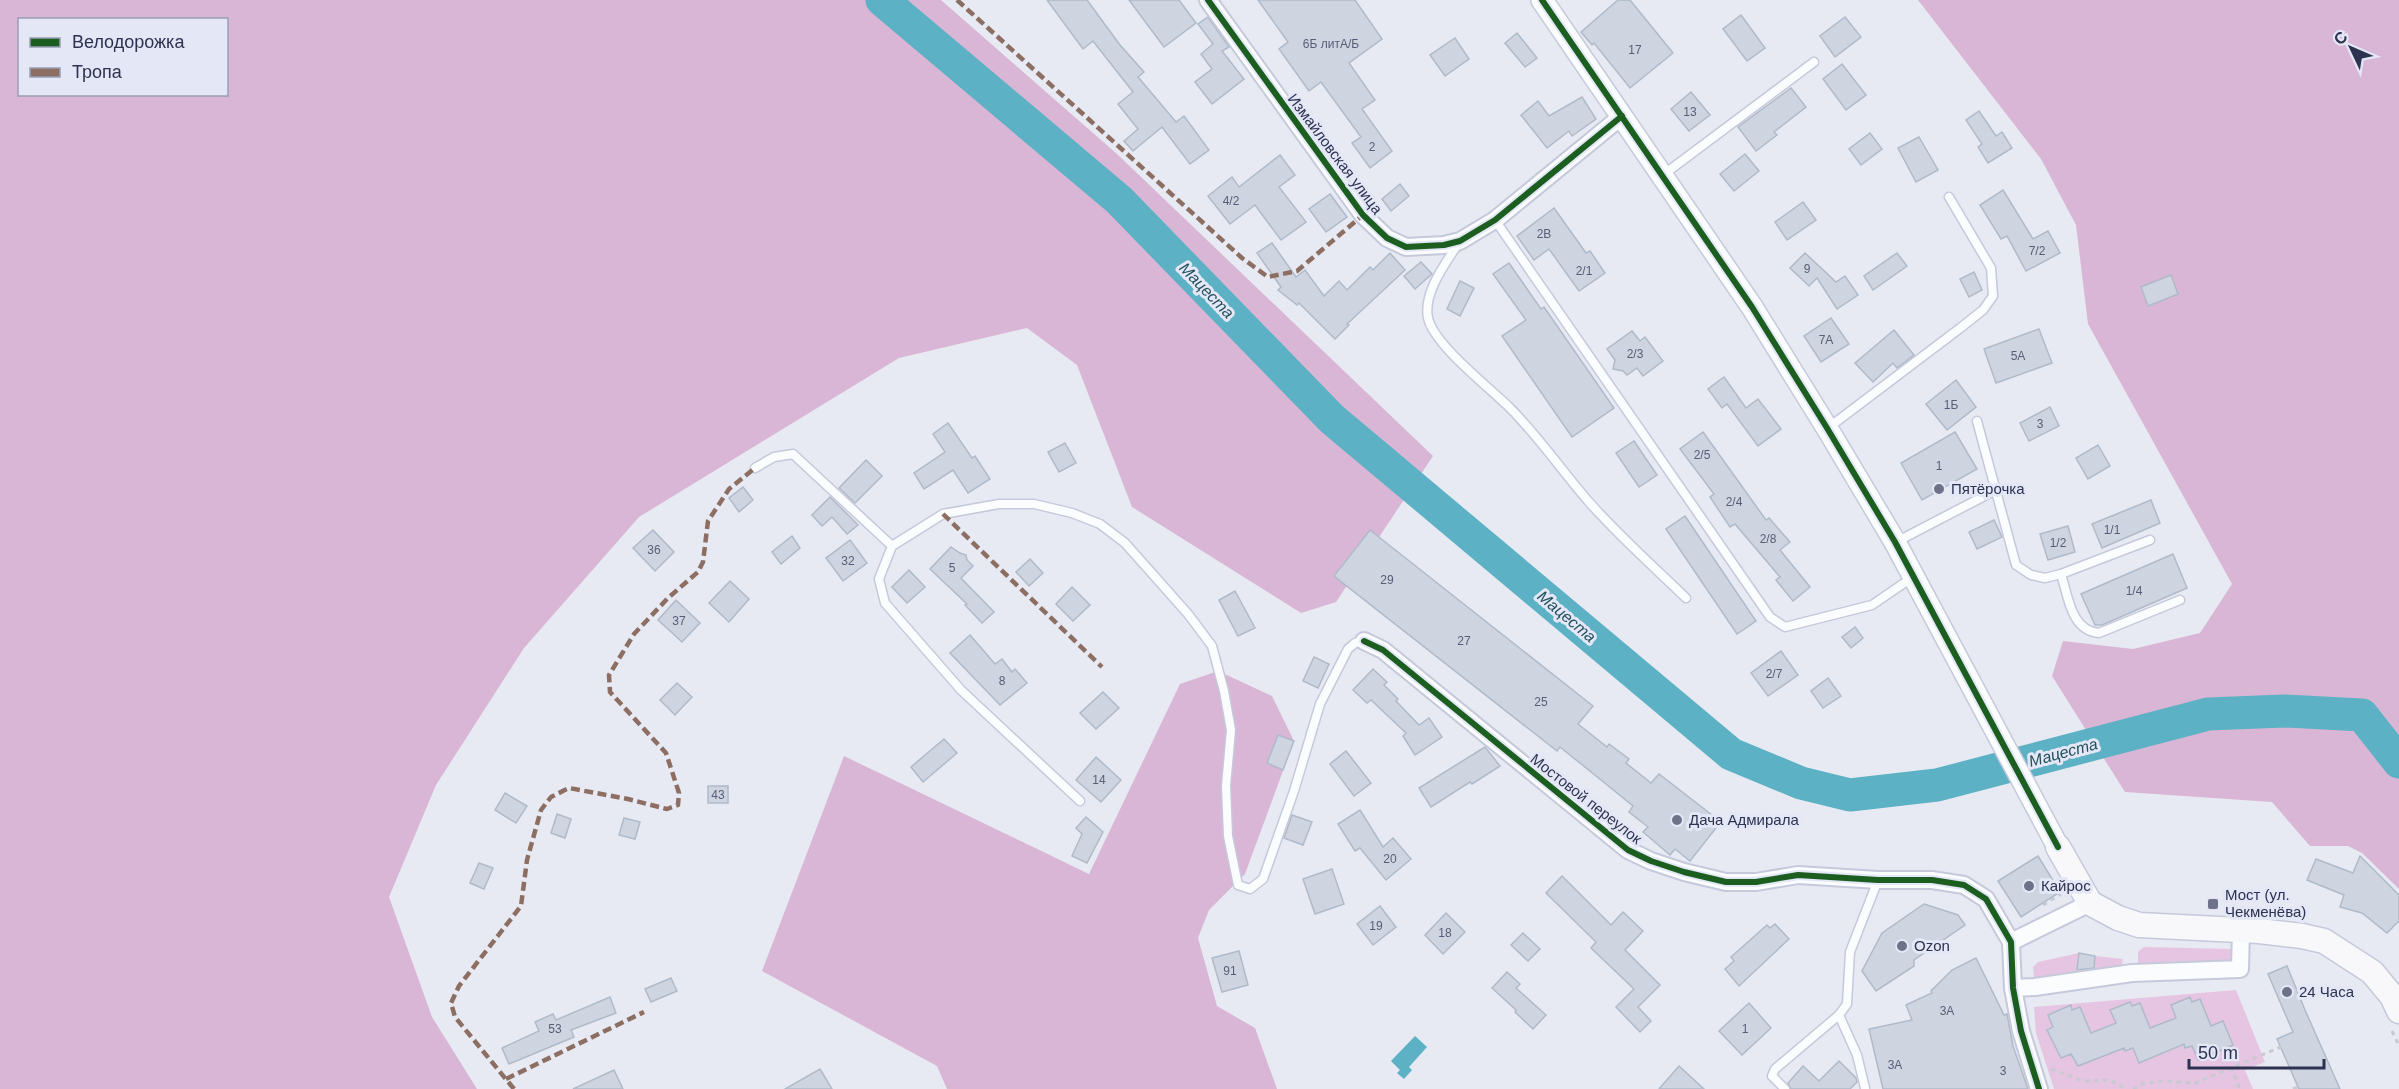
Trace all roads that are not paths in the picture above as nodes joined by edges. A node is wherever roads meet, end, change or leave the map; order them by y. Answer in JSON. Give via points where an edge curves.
{"nodes":[{"id":1,"x":1208,"y":0,"type":"edge"},
{"id":2,"x":1542,"y":0,"type":"edge"},
{"id":3,"x":1814,"y":62,"type":"dead end"},
{"id":4,"x":1622,"y":116,"type":"junction"},
{"id":5,"x":1663,"y":175,"type":"junction"},
{"id":6,"x":1949,"y":197,"type":"dead end"},
{"id":7,"x":1495,"y":220,"type":"junction"},
{"id":8,"x":1460,"y":241,"type":"junction"},
{"id":9,"x":1977,"y":421,"type":"dead end"},
{"id":10,"x":1827,"y":428,"type":"junction"},
{"id":11,"x":755,"y":468,"type":"dead end"},
{"id":12,"x":1996,"y":490,"type":"junction"},
{"id":13,"x":2150,"y":540,"type":"dead end"},
{"id":14,"x":1895,"y":542,"type":"junction"},
{"id":15,"x":892,"y":546,"type":"junction"},
{"id":16,"x":2061,"y":574,"type":"junction"},
{"id":17,"x":1913,"y":576,"type":"junction"},
{"id":18,"x":1686,"y":598,"type":"dead end"},
{"id":19,"x":2180,"y":600,"type":"dead end"},
{"id":20,"x":1364,"y":641,"type":"joint"},
{"id":21,"x":1080,"y":801,"type":"dead end"},
{"id":22,"x":2058,"y":847,"type":"joint"},
{"id":23,"x":1878,"y":880,"type":"junction"},
{"id":24,"x":2091,"y":903,"type":"junction"},
{"id":25,"x":2241,"y":930,"type":"junction"},
{"id":26,"x":2011,"y":942,"type":"junction"},
{"id":27,"x":2013,"y":988,"type":"junction"},
{"id":28,"x":1839,"y":1015,"type":"junction"},
{"id":29,"x":2395,"y":1019,"type":"edge"},
{"id":30,"x":1865,"y":1088,"type":"edge"},
{"id":31,"x":1785,"y":1089,"type":"edge"},
{"id":32,"x":2039,"y":1089,"type":"edge"}],
"edges":[{"from":1,"to":8,"type":"street","name":"Измайловская улица","via":[[1363,215],[1387,238],[1406,247]]},
{"from":2,"to":4,"type":"street"},
{"from":3,"to":5,"type":"lane"},
{"from":4,"to":5,"type":"street"},
{"from":4,"to":7,"type":"street","name":"Измайловская улица"},
{"from":5,"to":10,"type":"street"},
{"from":6,"to":10,"type":"lane","via":[[1990,268],[1994,296],[1983,310]]},
{"from":7,"to":8,"type":"street","name":"Измайловская улица"},
{"from":7,"to":17,"type":"lane","via":[[1770,617],[1785,627],[1872,605]]},
{"from":8,"to":18,"type":"lane","via":[[1427,304],[1429,321],[1443,343],[1533,432],[1591,504]]},
{"from":9,"to":12,"type":"lane"},
{"from":10,"to":14,"type":"street"},
{"from":11,"to":15,"type":"lane","via":[[774,457],[793,454]]},
{"from":12,"to":14,"type":"lane"},
{"from":12,"to":16,"type":"lane","via":[[2016,565],[2045,578]]},
{"from":13,"to":16,"type":"lane"},
{"from":14,"to":17,"type":"street"},
{"from":15,"to":20,"type":"lane","name":"Мостовой переулок","via":[[943,514],[999,504],[1034,504],[1072,513],[1100,524],[1125,543],[1212,646],[1231,730],[1226,786],[1228,836],[1239,885],[1250,889],[1263,879],[1320,704],[1348,649]]},
{"from":15,"to":21,"type":"lane","via":[[879,579],[885,603],[961,690]]},
{"from":16,"to":19,"type":"lane","via":[[2073,615],[2089,632],[2099,633]]},
{"from":17,"to":22,"type":"street"},
{"from":20,"to":23,"type":"street","name":"Мостовой переулок","via":[[1383,650],[1628,850],[1650,861],[1726,882],[1797,875]]},
{"from":22,"to":24,"type":"main road"},
{"from":23,"to":26,"type":"street","name":"Мостовой переулок","via":[[1932,880],[1964,885],[1986,899]]},
{"from":23,"to":28,"type":"lane","via":[[1850,952],[1847,1004]]},
{"from":24,"to":25,"type":"main road","via":[[2139,925]]},
{"from":24,"to":26,"type":"street"},
{"from":25,"to":27,"type":"street","via":[[2240,969],[2132,973]]},
{"from":25,"to":29,"type":"main road","via":[[2324,941],[2372,972],[2392,996]]},
{"from":26,"to":27,"type":"street","name":"Мостовой переулок"},
{"from":27,"to":32,"type":"street","name":"Мостовой переулок"},
{"from":28,"to":30,"type":"lane","via":[[1857,1054]]},
{"from":28,"to":31,"type":"lane","via":[[1774,1069],[1772,1076]]}]}
